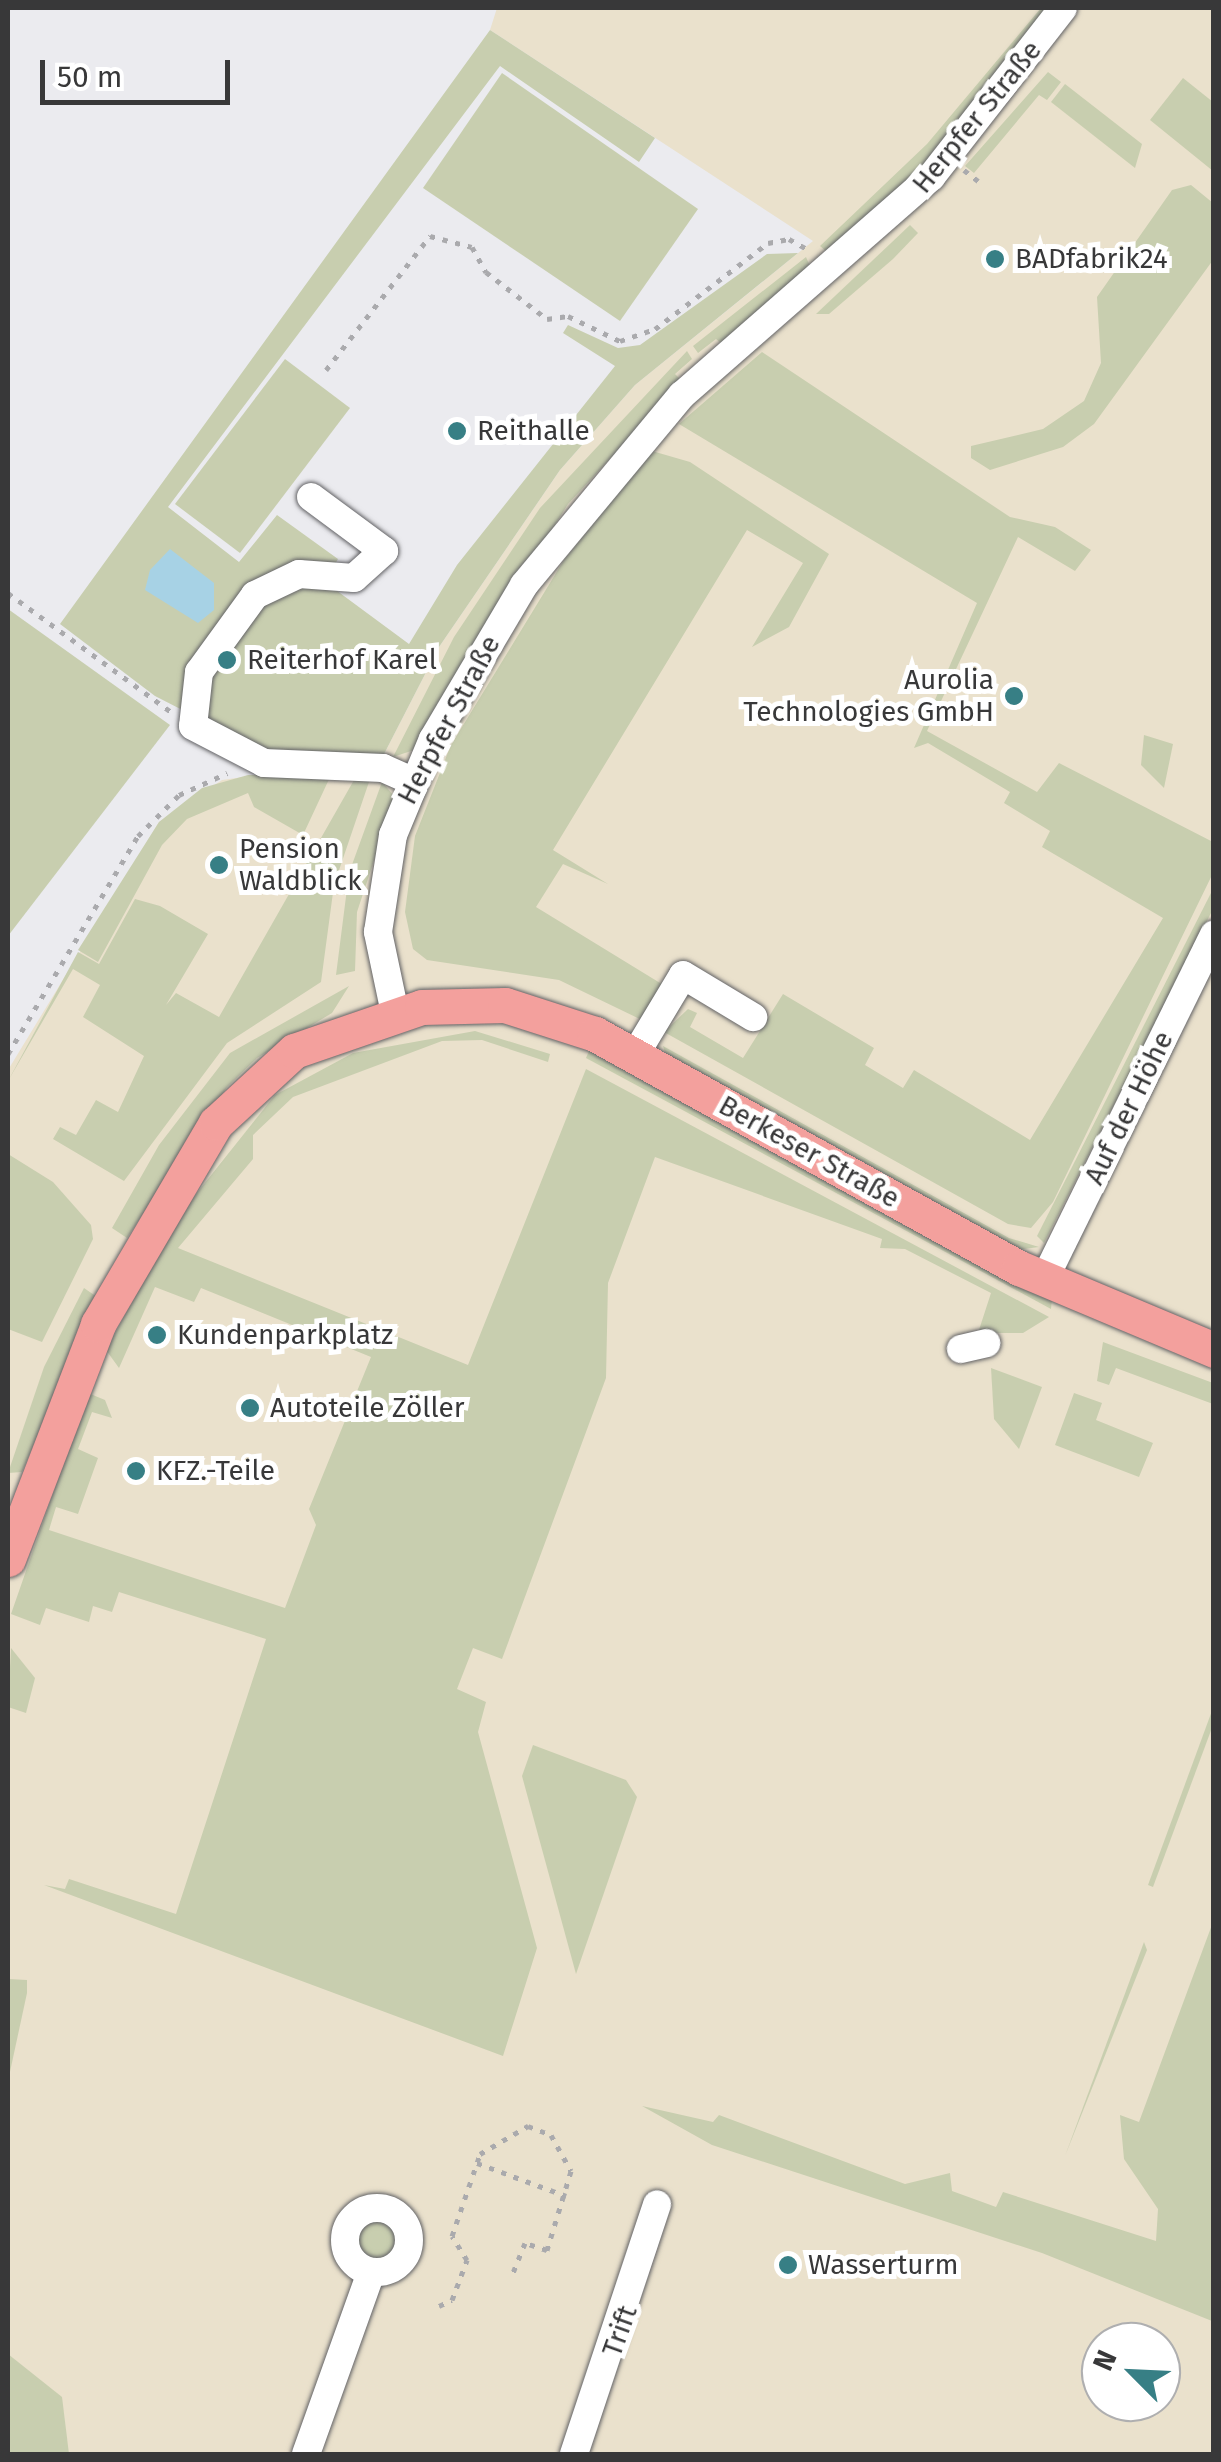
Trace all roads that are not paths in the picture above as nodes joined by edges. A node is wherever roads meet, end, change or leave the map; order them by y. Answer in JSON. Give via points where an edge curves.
{"nodes":[{"id":1,"x":1063,"y":8,"type":"edge"},
{"id":2,"x":311,"y":497,"type":"dead end"},
{"id":3,"x":412,"y":781,"type":"junction"},
{"id":4,"x":1214,"y":935,"type":"edge"},
{"id":5,"x":395,"y":1013,"type":"junction"},
{"id":6,"x":753,"y":1017,"type":"dead end"},
{"id":7,"x":635,"y":1055,"type":"junction"},
{"id":8,"x":1044,"y":1280,"type":"junction"},
{"id":9,"x":1214,"y":1350,"type":"edge"},
{"id":10,"x":8,"y":1559,"type":"edge"},
{"id":11,"x":657,"y":2204,"type":"dead end"},
{"id":12,"x":372,"y":2272,"type":"dead end"},
{"id":13,"x":306,"y":2454,"type":"edge"},
{"id":14,"x":574,"y":2454,"type":"edge"}],
"edges":[{"from":1,"to":3,"type":"street","name":"Herpfer Straße","via":[[963,142],[829,273],[682,394],[583,504],[490,640]]},
{"from":2,"to":3,"type":"street","via":[[384,551],[354,578],[300,574],[255,595],[198,672],[193,726],[264,764],[383,768]]},
{"from":3,"to":5,"type":"street","name":"Herpfer Straße","via":[[380,899],[380,967]]},
{"from":4,"to":8,"type":"street","name":"Auf der Höhe"},
{"from":5,"to":7,"type":"main road","name":"Berkeser Straße","via":[[505,1004]]},
{"from":5,"to":10,"type":"main road","via":[[294,1051],[216,1124],[98,1324]]},
{"from":6,"to":7,"type":"street","via":[[683,976]]},
{"from":7,"to":8,"type":"main road","name":"Berkeser Straße"},
{"from":8,"to":9,"type":"main road","name":"Berkeser Straße"},
{"from":11,"to":14,"type":"street","name":"Trift"},
{"from":12,"to":13,"type":"street"}]}
